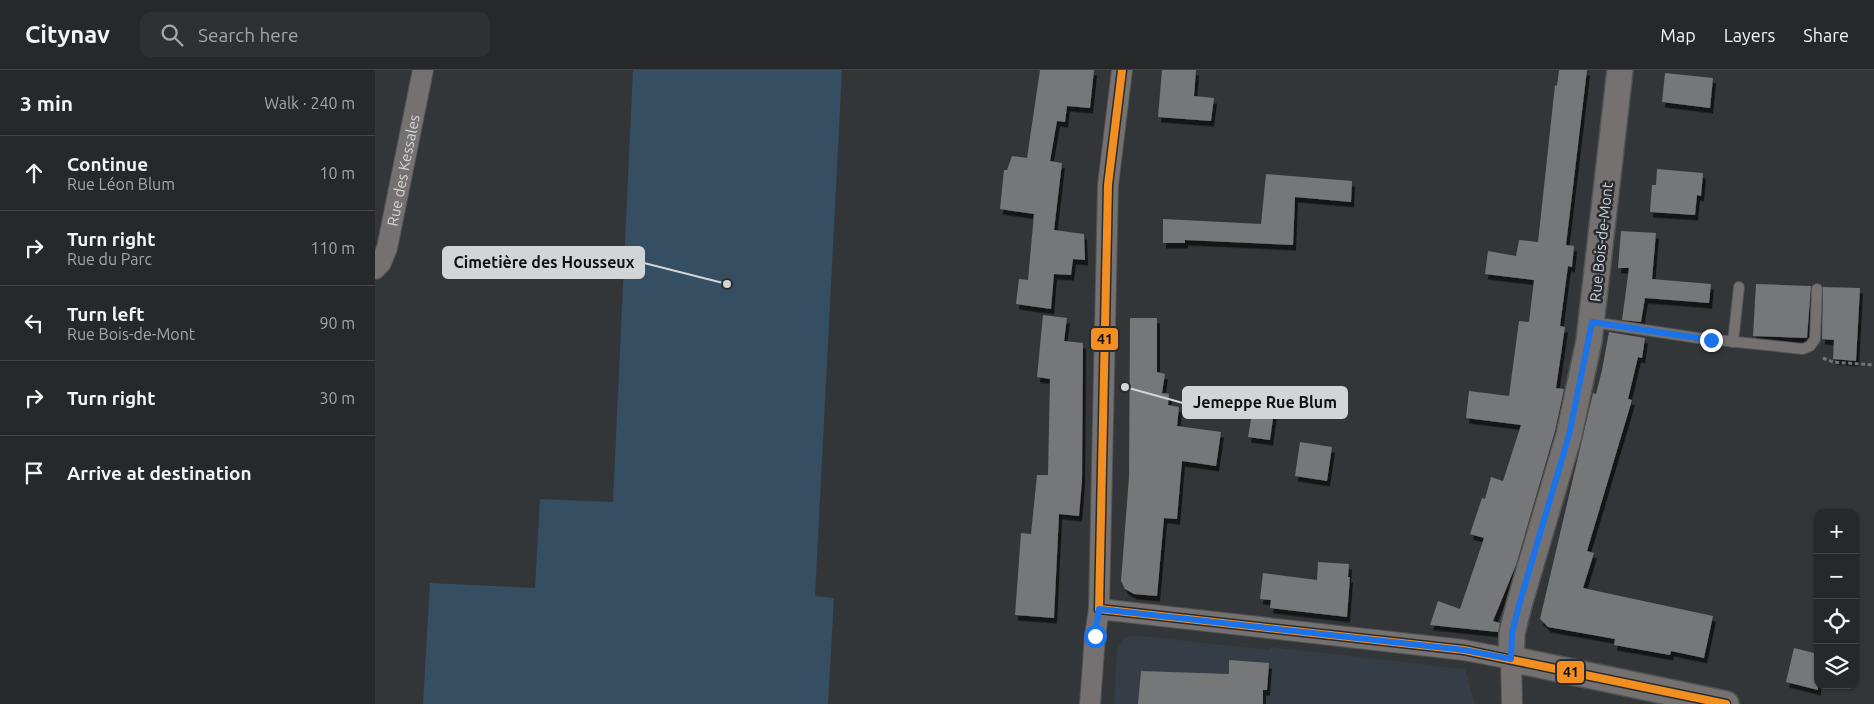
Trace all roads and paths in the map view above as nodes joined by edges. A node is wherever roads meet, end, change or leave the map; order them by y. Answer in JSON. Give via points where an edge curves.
{"nodes":[{"id":1,"x":423,"y":70,"type":"edge"},
{"id":2,"x":1122,"y":70,"type":"edge"},
{"id":3,"x":1620,"y":70,"type":"edge"},
{"id":4,"x":375,"y":269,"type":"edge"},
{"id":5,"x":1739,"y":287,"type":"dead end"},
{"id":6,"x":1817,"y":289,"type":"dead end"},
{"id":7,"x":1592,"y":322,"type":"junction"},
{"id":8,"x":1733,"y":342,"type":"junction"},
{"id":9,"x":1803,"y":349,"type":"junction"},
{"id":10,"x":1874,"y":365,"type":"edge"},
{"id":11,"x":1099,"y":609,"type":"junction"},
{"id":12,"x":1511,"y":659,"type":"junction"},
{"id":13,"x":1090,"y":704,"type":"edge"},
{"id":14,"x":1512,"y":704,"type":"edge"},
{"id":15,"x":1726,"y":704,"type":"edge"}],
"edges":[{"from":1,"to":4,"type":"street","name":"Rue des Kessales","via":[[387,248]]},
{"from":2,"to":11,"type":"street","via":[[1108,185]]},
{"from":3,"to":7,"type":"street","name":"Rue Bois-de-Mont"},
{"from":5,"to":8,"type":"lane"},
{"from":6,"to":9,"type":"lane","via":[[1815,339]]},
{"from":7,"to":8,"type":"lane"},
{"from":7,"to":12,"type":"street","name":"Rue Bois-de-Mont","via":[[1569,435],[1512,633]]},
{"from":8,"to":9,"type":"lane"},
{"from":9,"to":10,"type":"path","via":[[1833,362]]},
{"from":11,"to":12,"type":"street","via":[[1464,650]]},
{"from":11,"to":13,"type":"street"},
{"from":12,"to":14,"type":"street","name":"Rue Bois-de-Mont"},
{"from":12,"to":15,"type":"street"}]}
